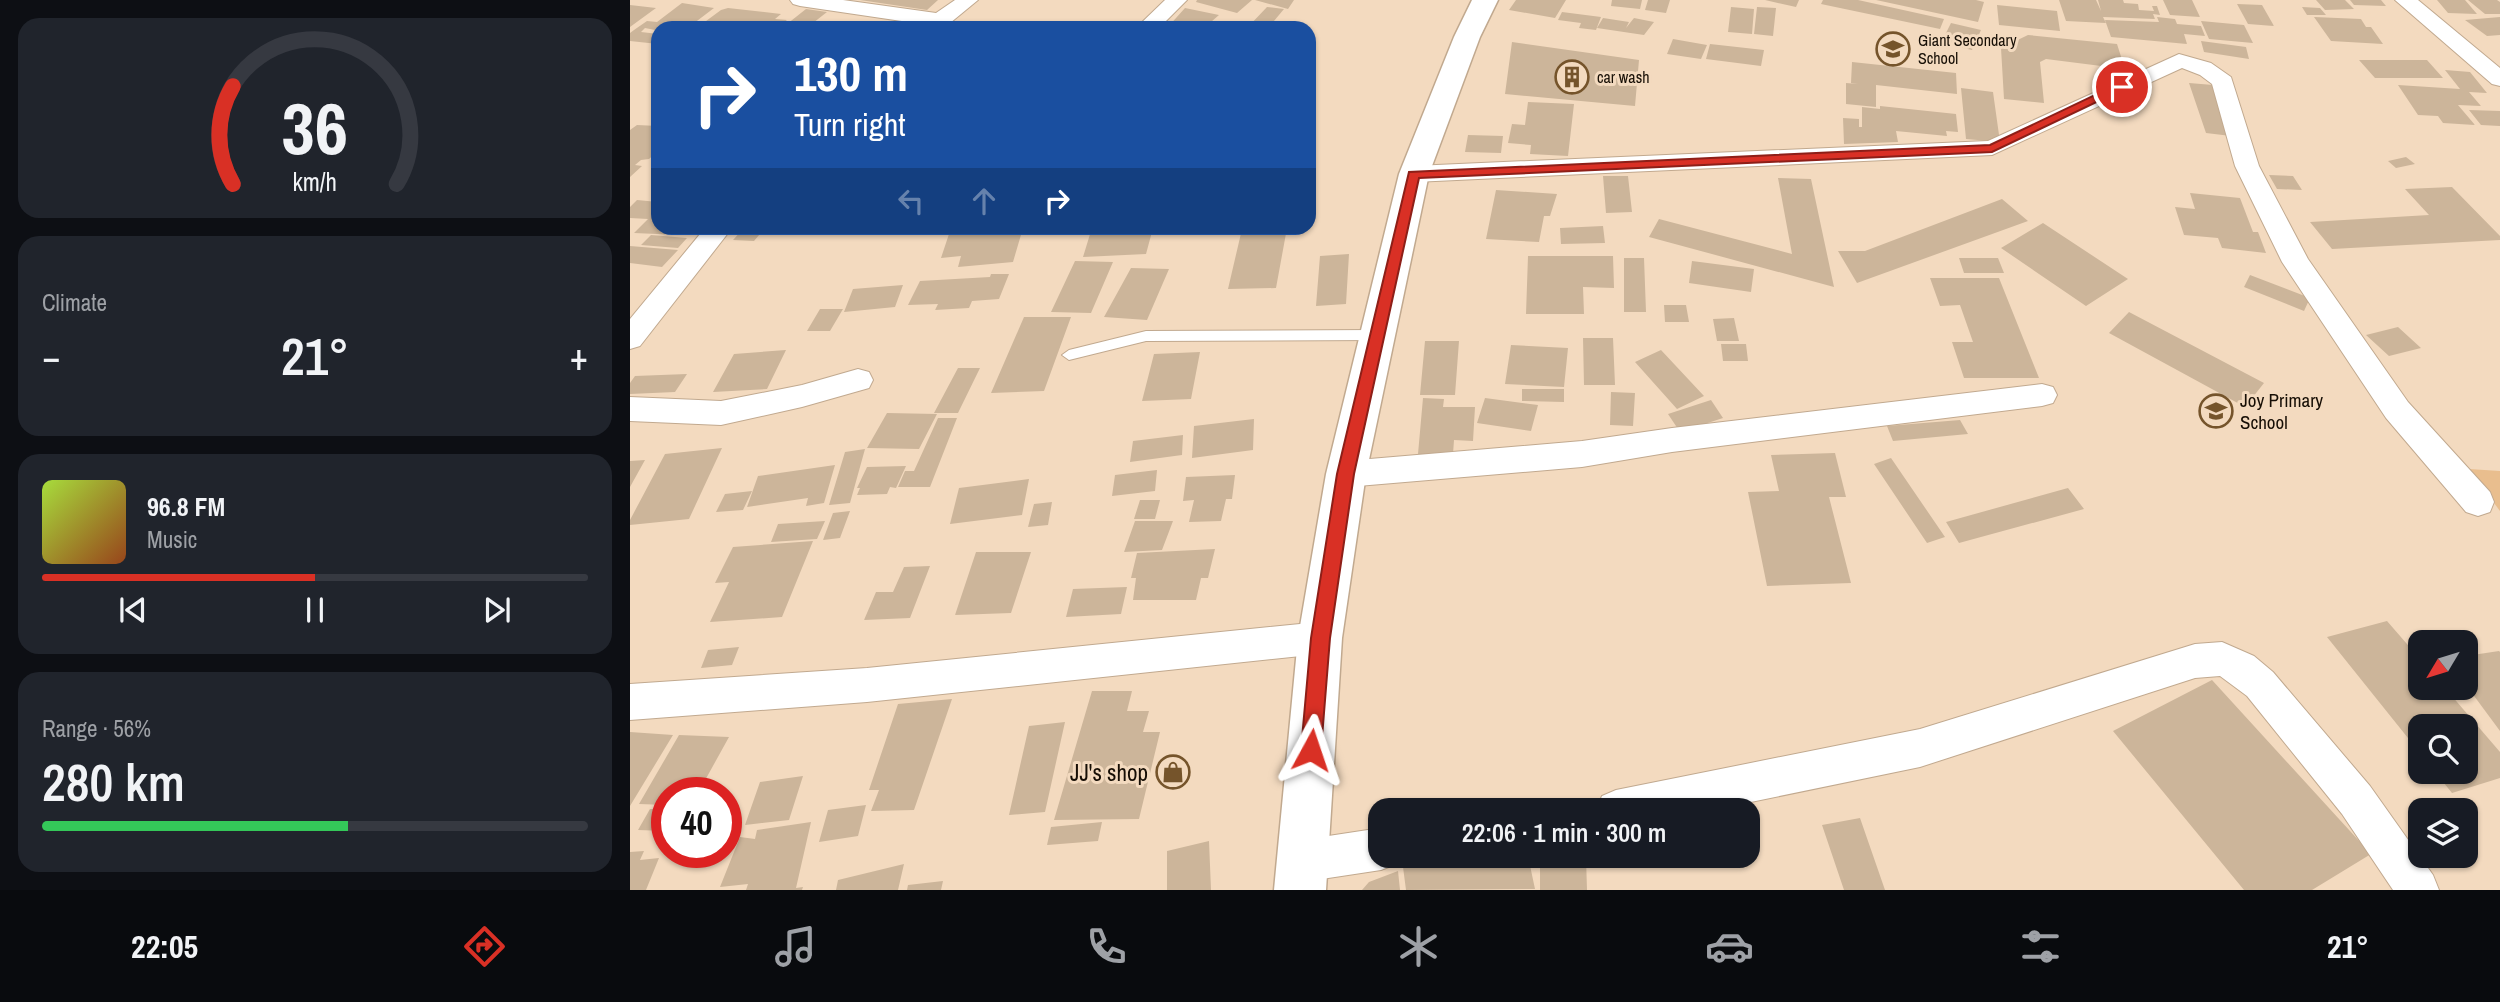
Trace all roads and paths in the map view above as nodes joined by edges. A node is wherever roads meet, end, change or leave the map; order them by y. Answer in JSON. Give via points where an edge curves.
{"nodes":[{"id":1,"x":800,"y":0,"type":"edge"},
{"id":2,"x":968,"y":0,"type":"edge"},
{"id":3,"x":1177,"y":0,"type":"edge"},
{"id":4,"x":1485,"y":0,"type":"edge"},
{"id":5,"x":2405,"y":0,"type":"edge"},
{"id":6,"x":916,"y":21,"type":"edge"},
{"id":7,"x":937,"y":21,"type":"edge"},
{"id":8,"x":1154,"y":21,"type":"edge"},
{"id":9,"x":2500,"y":79,"type":"edge"},
{"id":10,"x":1414,"y":174,"type":"junction"},
{"id":11,"x":713,"y":235,"type":"edge"},
{"id":12,"x":1377,"y":335,"type":"junction"},
{"id":13,"x":630,"y":339,"type":"edge"},
{"id":14,"x":1069,"y":355,"type":"dead end"},
{"id":15,"x":858,"y":380,"type":"dead end"},
{"id":16,"x":2042,"y":395,"type":"dead end"},
{"id":17,"x":630,"y":410,"type":"edge"},
{"id":18,"x":1346,"y":474,"type":"junction"},
{"id":19,"x":2478,"y":502,"type":"dead end"},
{"id":20,"x":1321,"y":638,"type":"junction"},
{"id":21,"x":630,"y":702,"type":"edge"},
{"id":22,"x":1675,"y":798,"type":"edge"},
{"id":23,"x":1368,"y":853,"type":"edge"},
{"id":24,"x":1301,"y":876,"type":"edge"},
{"id":25,"x":2418,"y":890,"type":"edge"}],
"edges":[{"from":1,"to":6,"type":"street"},
{"from":2,"to":7,"type":"street"},
{"from":3,"to":8,"type":"street"},
{"from":4,"to":10,"type":"street"},
{"from":5,"to":9,"type":"street"},
{"from":10,"to":12,"type":"street"},
{"from":10,"to":19,"type":"street","via":[[1992,148],[2179,61],[2197,64],[2223,82],[2247,166],[2296,262],[2398,410]]},
{"from":11,"to":13,"type":"street"},
{"from":12,"to":14,"type":"lane","via":[[1146,336]]},
{"from":12,"to":18,"type":"street"},
{"from":15,"to":17,"type":"street","via":[[721,413]]},
{"from":16,"to":18,"type":"street","via":[[1582,454]]},
{"from":18,"to":20,"type":"street"},
{"from":20,"to":21,"type":"street","via":[[867,685]]},
{"from":20,"to":24,"type":"street"},
{"from":22,"to":25,"type":"street","via":[[1920,748],[2195,661],[2222,659],[2241,668],[2278,705],[2356,800]]},
{"from":23,"to":24,"type":"street"}]}
